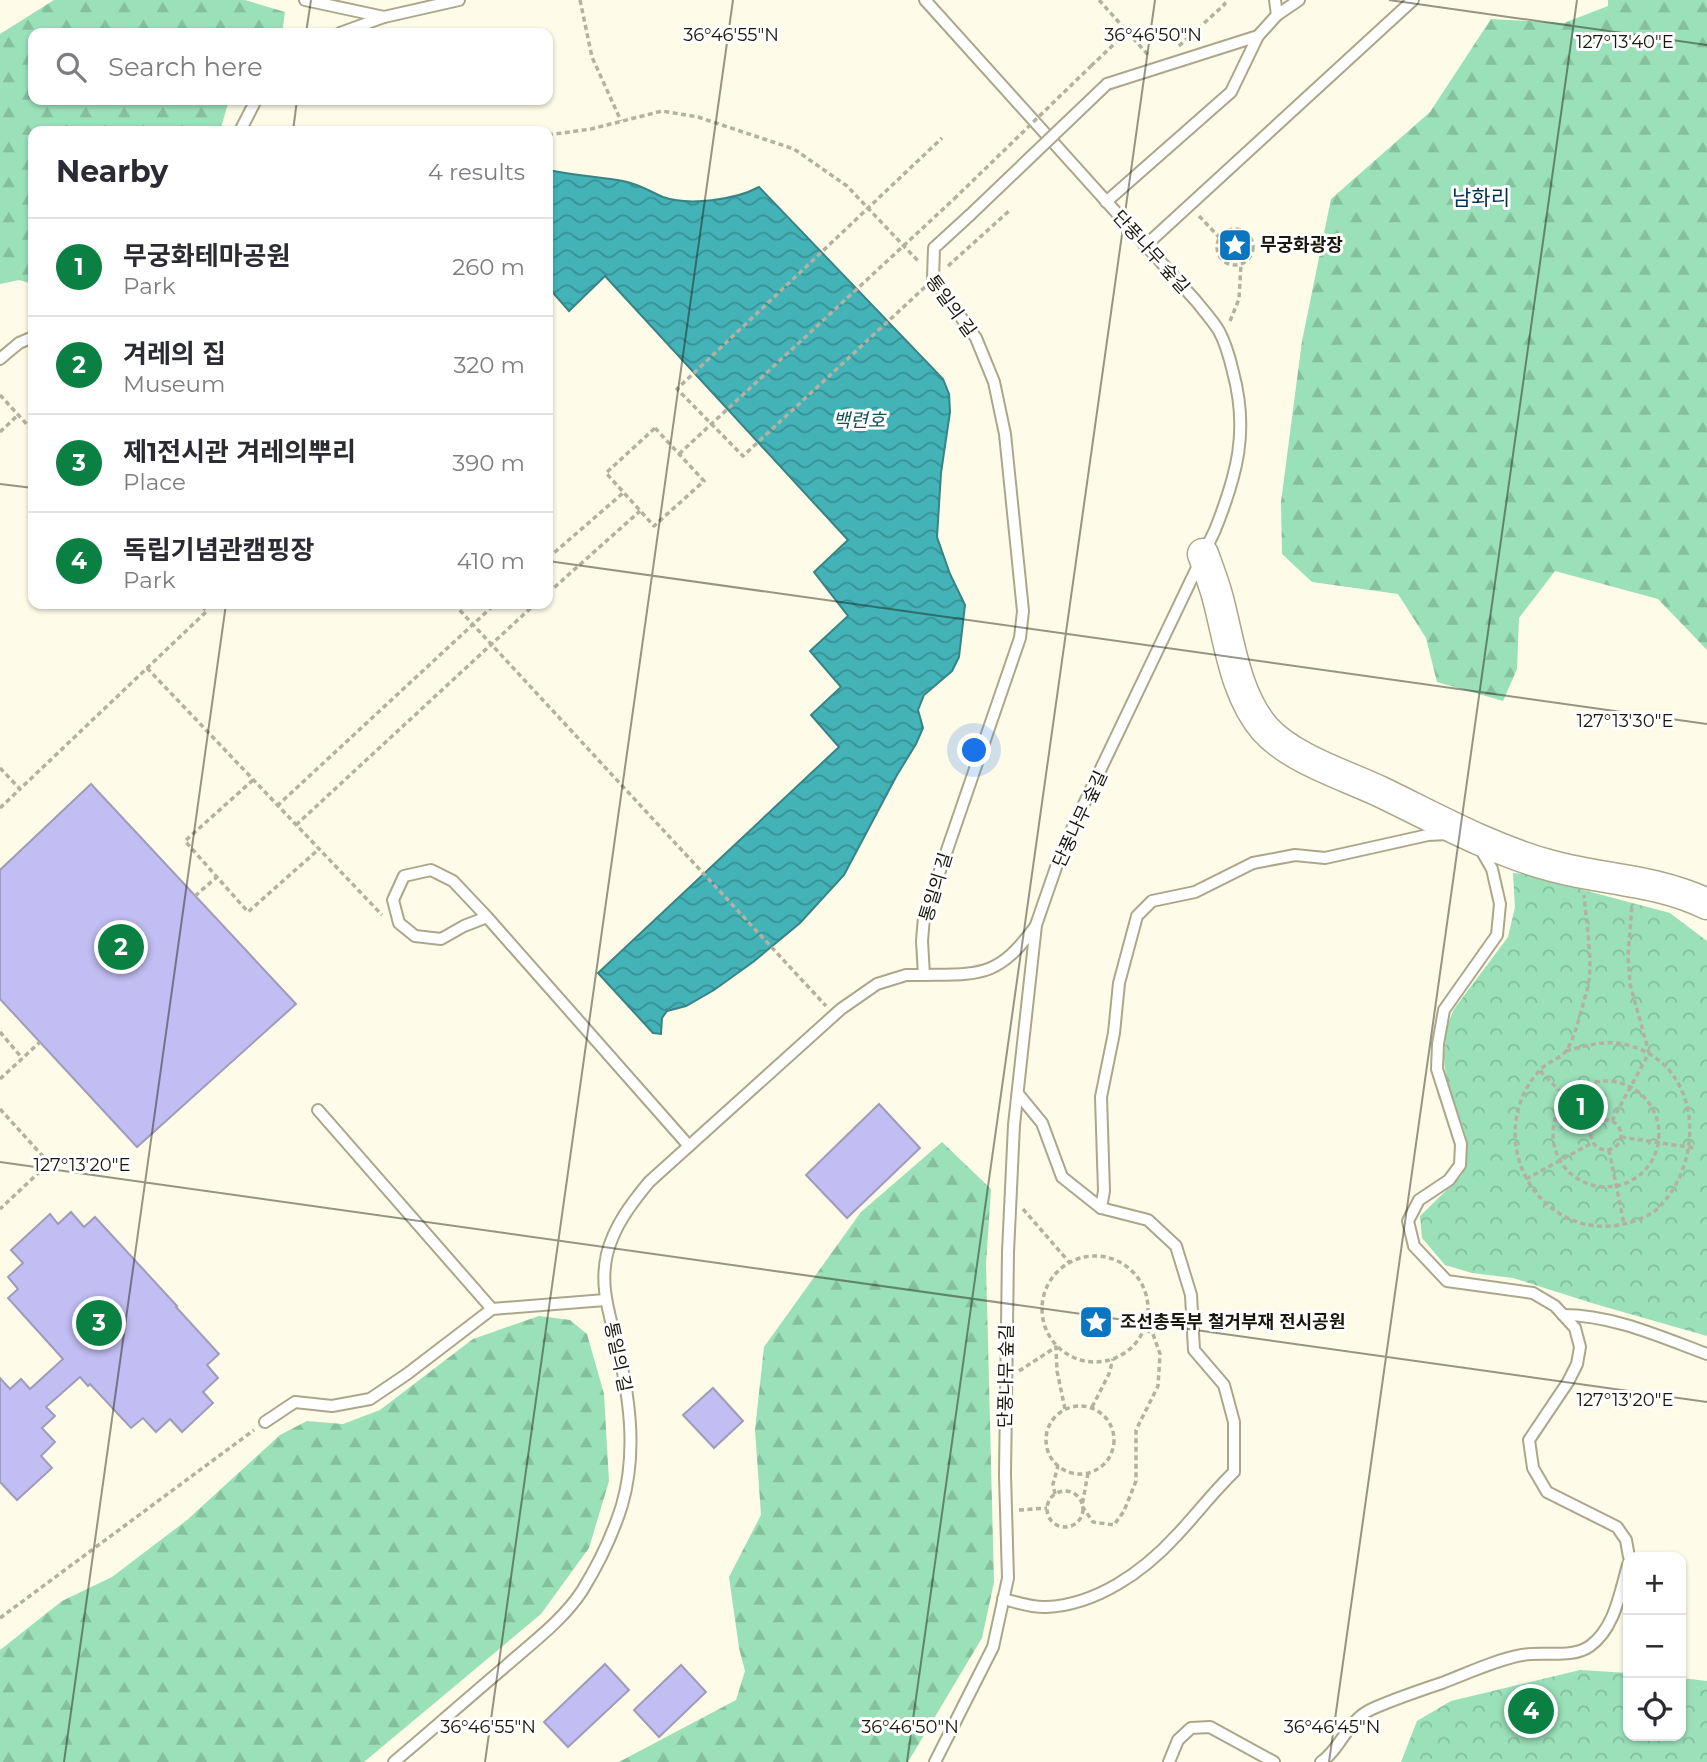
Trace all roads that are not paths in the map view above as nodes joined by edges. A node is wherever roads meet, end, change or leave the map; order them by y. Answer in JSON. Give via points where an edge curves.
{"nodes":[{"id":1,"x":307,"y":0,"type":"edge"},
{"id":2,"x":459,"y":0,"type":"edge"},
{"id":3,"x":925,"y":0,"type":"edge"},
{"id":4,"x":1275,"y":0,"type":"edge"},
{"id":5,"x":1299,"y":0,"type":"edge"},
{"id":6,"x":1413,"y":0,"type":"edge"},
{"id":7,"x":1277,"y":15,"type":"junction"},
{"id":8,"x":384,"y":17,"type":"junction"},
{"id":9,"x":354,"y":28,"type":"edge"},
{"id":10,"x":1258,"y":36,"type":"junction"},
{"id":11,"x":253,"y":105,"type":"edge"},
{"id":12,"x":243,"y":126,"type":"edge"},
{"id":13,"x":1105,"y":202,"type":"junction"},
{"id":14,"x":1145,"y":246,"type":"junction"},
{"id":15,"x":28,"y":339,"type":"edge"},
{"id":16,"x":0,"y":359,"type":"edge"},
{"id":17,"x":1203,"y":554,"type":"junction"},
{"id":18,"x":1468,"y":835,"type":"junction"},
{"id":19,"x":1707,"y":904,"type":"edge"},
{"id":20,"x":487,"y":917,"type":"junction"},
{"id":21,"x":1037,"y":925,"type":"junction"},
{"id":22,"x":924,"y":975,"type":"junction"},
{"id":23,"x":1019,"y":1095,"type":"junction"},
{"id":24,"x":318,"y":1110,"type":"dead end"},
{"id":25,"x":689,"y":1146,"type":"junction"},
{"id":26,"x":1101,"y":1208,"type":"junction"},
{"id":27,"x":605,"y":1300,"type":"junction"},
{"id":28,"x":492,"y":1309,"type":"junction"},
{"id":29,"x":1563,"y":1315,"type":"junction"},
{"id":30,"x":1707,"y":1354,"type":"edge"},
{"id":31,"x":265,"y":1422,"type":"road end"},
{"id":32,"x":1628,"y":1552,"type":"edge"},
{"id":33,"x":1623,"y":1581,"type":"edge"},
{"id":34,"x":1003,"y":1599,"type":"junction"},
{"id":35,"x":394,"y":1762,"type":"edge"},
{"id":36,"x":935,"y":1762,"type":"edge"},
{"id":37,"x":1169,"y":1762,"type":"edge"},
{"id":38,"x":1274,"y":1762,"type":"edge"},
{"id":39,"x":1321,"y":1762,"type":"edge"}],
"edges":[{"from":1,"to":8,"type":"lane"},
{"from":2,"to":8,"type":"lane"},
{"from":3,"to":13,"type":"lane","name":"단풍나무 숲길"},
{"from":4,"to":7,"type":"lane"},
{"from":5,"to":7,"type":"lane"},
{"from":6,"to":14,"type":"lane"},
{"from":7,"to":10,"type":"lane"},
{"from":8,"to":9,"type":"lane"},
{"from":10,"to":13,"type":"lane","via":[[1231,92]]},
{"from":10,"to":22,"type":"lane","name":"통일의 길","bridge":true,"via":[[1107,83],[934,248],[933,279],[975,338],[994,382],[1005,434],[1023,611],[1020,638],[924,917]]},
{"from":11,"to":12,"type":"lane"},
{"from":13,"to":14,"type":"lane","name":"단풍나무 숲길"},
{"from":14,"to":17,"type":"lane","name":"단풍나무 숲길","via":[[1219,332],[1239,398],[1241,433],[1233,478]]},
{"from":15,"to":16,"type":"lane"},
{"from":17,"to":18,"type":"street","via":[[1231,656],[1245,695],[1265,728],[1289,749]]},
{"from":17,"to":21,"type":"lane","name":"단풍나무 숲길","via":[[1062,850]]},
{"from":18,"to":19,"type":"street","via":[[1552,866],[1668,888]]},
{"from":18,"to":26,"type":"lane","via":[[1428,835],[1325,858],[1295,855],[1253,863],[1195,892],[1152,901],[1137,916],[1119,984],[1101,1097]]},
{"from":18,"to":29,"type":"lane","via":[[1492,869],[1500,904],[1497,935],[1444,1010],[1438,1044],[1437,1069],[1461,1144],[1460,1165],[1450,1180],[1419,1200],[1408,1221],[1414,1245],[1447,1281],[1533,1293]]},
{"from":20,"to":20,"type":"lane","via":[[453,881],[431,870],[404,876],[393,900],[399,923],[415,936],[441,939]]},
{"from":20,"to":25,"type":"lane"},
{"from":21,"to":22,"type":"lane","via":[[990,970]]},
{"from":21,"to":23,"type":"lane","name":"단풍나무 숲길"},
{"from":22,"to":25,"type":"lane","name":"통일의 길","via":[[877,984],[834,1015]]},
{"from":23,"to":26,"type":"lane","via":[[1042,1123],[1062,1177]]},
{"from":23,"to":34,"type":"lane","name":"단풍나무 숲길","via":[[1011,1194],[1006,1379],[1008,1578]]},
{"from":24,"to":28,"type":"lane"},
{"from":25,"to":27,"type":"lane","name":"통일의 길","via":[[626,1210],[607,1255]]},
{"from":26,"to":34,"type":"lane","via":[[1148,1220],[1176,1246],[1191,1295],[1195,1350],[1224,1385],[1234,1422],[1234,1472],[1175,1538],[1125,1581],[1088,1599],[1045,1607]]},
{"from":27,"to":28,"type":"lane"},
{"from":27,"to":35,"type":"lane","name":"통일의 길","via":[[626,1391],[631,1453],[613,1530],[581,1592],[551,1628]]},
{"from":28,"to":31,"type":"lane","via":[[370,1399],[332,1406],[295,1402]]},
{"from":29,"to":30,"type":"lane","via":[[1587,1315]]},
{"from":29,"to":32,"type":"lane","via":[[1575,1328],[1579,1355],[1529,1440],[1533,1468],[1547,1492],[1617,1527]]},
{"from":33,"to":39,"type":"lane","via":[[1602,1636],[1588,1648],[1562,1654],[1524,1654],[1368,1710]]},
{"from":34,"to":36,"type":"lane","name":"단풍나무 숲길","via":[[993,1647]]},
{"from":37,"to":38,"type":"lane","via":[[1178,1740],[1191,1728],[1210,1727]]}]}
